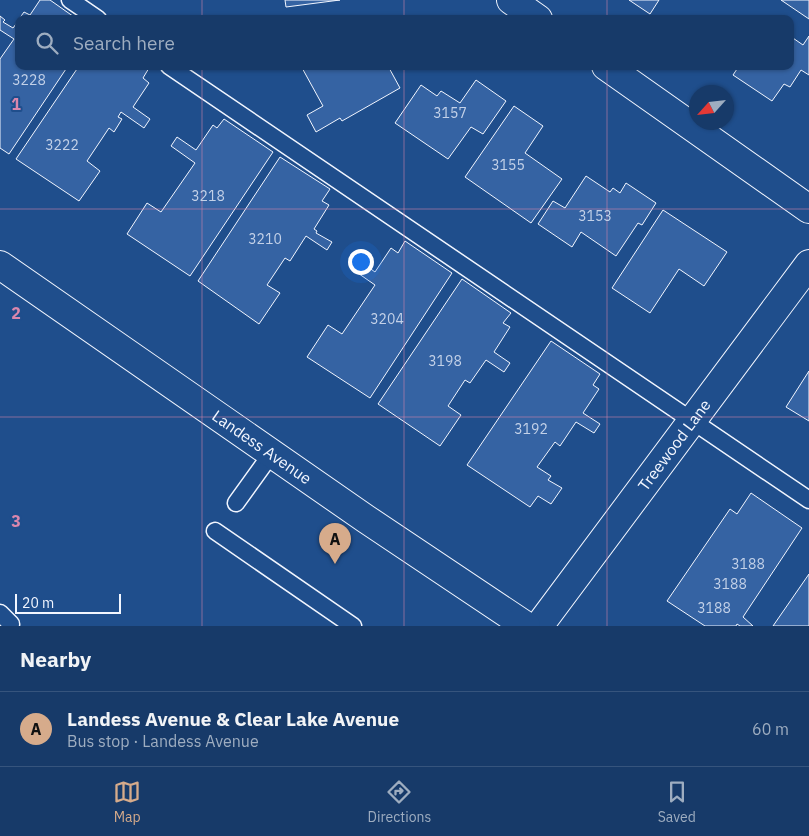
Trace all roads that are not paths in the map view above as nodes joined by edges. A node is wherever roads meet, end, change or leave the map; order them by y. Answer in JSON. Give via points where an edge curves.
{"nodes":[{"id":1,"x":70,"y":0,"type":"edge"},
{"id":2,"x":511,"y":0,"type":"edge"},
{"id":3,"x":92,"y":15,"type":"edge"},
{"id":4,"x":532,"y":15,"type":"edge"},
{"id":5,"x":174,"y":70,"type":"edge"},
{"id":6,"x":612,"y":70,"type":"edge"},
{"id":7,"x":809,"y":209,"type":"edge"},
{"id":8,"x":809,"y":264,"type":"edge"},
{"id":9,"x":0,"y":265,"type":"edge"},
{"id":10,"x":692,"y":420,"type":"junction"},
{"id":11,"x":272,"y":454,"type":"junction"},
{"id":12,"x":809,"y":500,"type":"edge"},
{"id":13,"x":236,"y":503,"type":"dead end"},
{"id":14,"x":215,"y":532,"type":"dead end"},
{"id":15,"x":352,"y":626,"type":"edge"},
{"id":16,"x":526,"y":626,"type":"edge"},
{"id":17,"x":539,"y":626,"type":"edge"}],
"edges":[{"from":1,"to":3,"type":"lane"},
{"from":2,"to":4,"type":"street"},
{"from":5,"to":10,"type":"lane"},
{"from":6,"to":7,"type":"street"},
{"from":8,"to":10,"type":"street","name":"Treewood Lane"},
{"from":9,"to":11,"type":"street","name":"Landess Avenue"},
{"from":10,"to":12,"type":"lane"},
{"from":10,"to":17,"type":"street","name":"Treewood Lane"},
{"from":11,"to":13,"type":"lane"},
{"from":11,"to":16,"type":"street","name":"Landess Avenue"},
{"from":14,"to":15,"type":"lane"}]}
